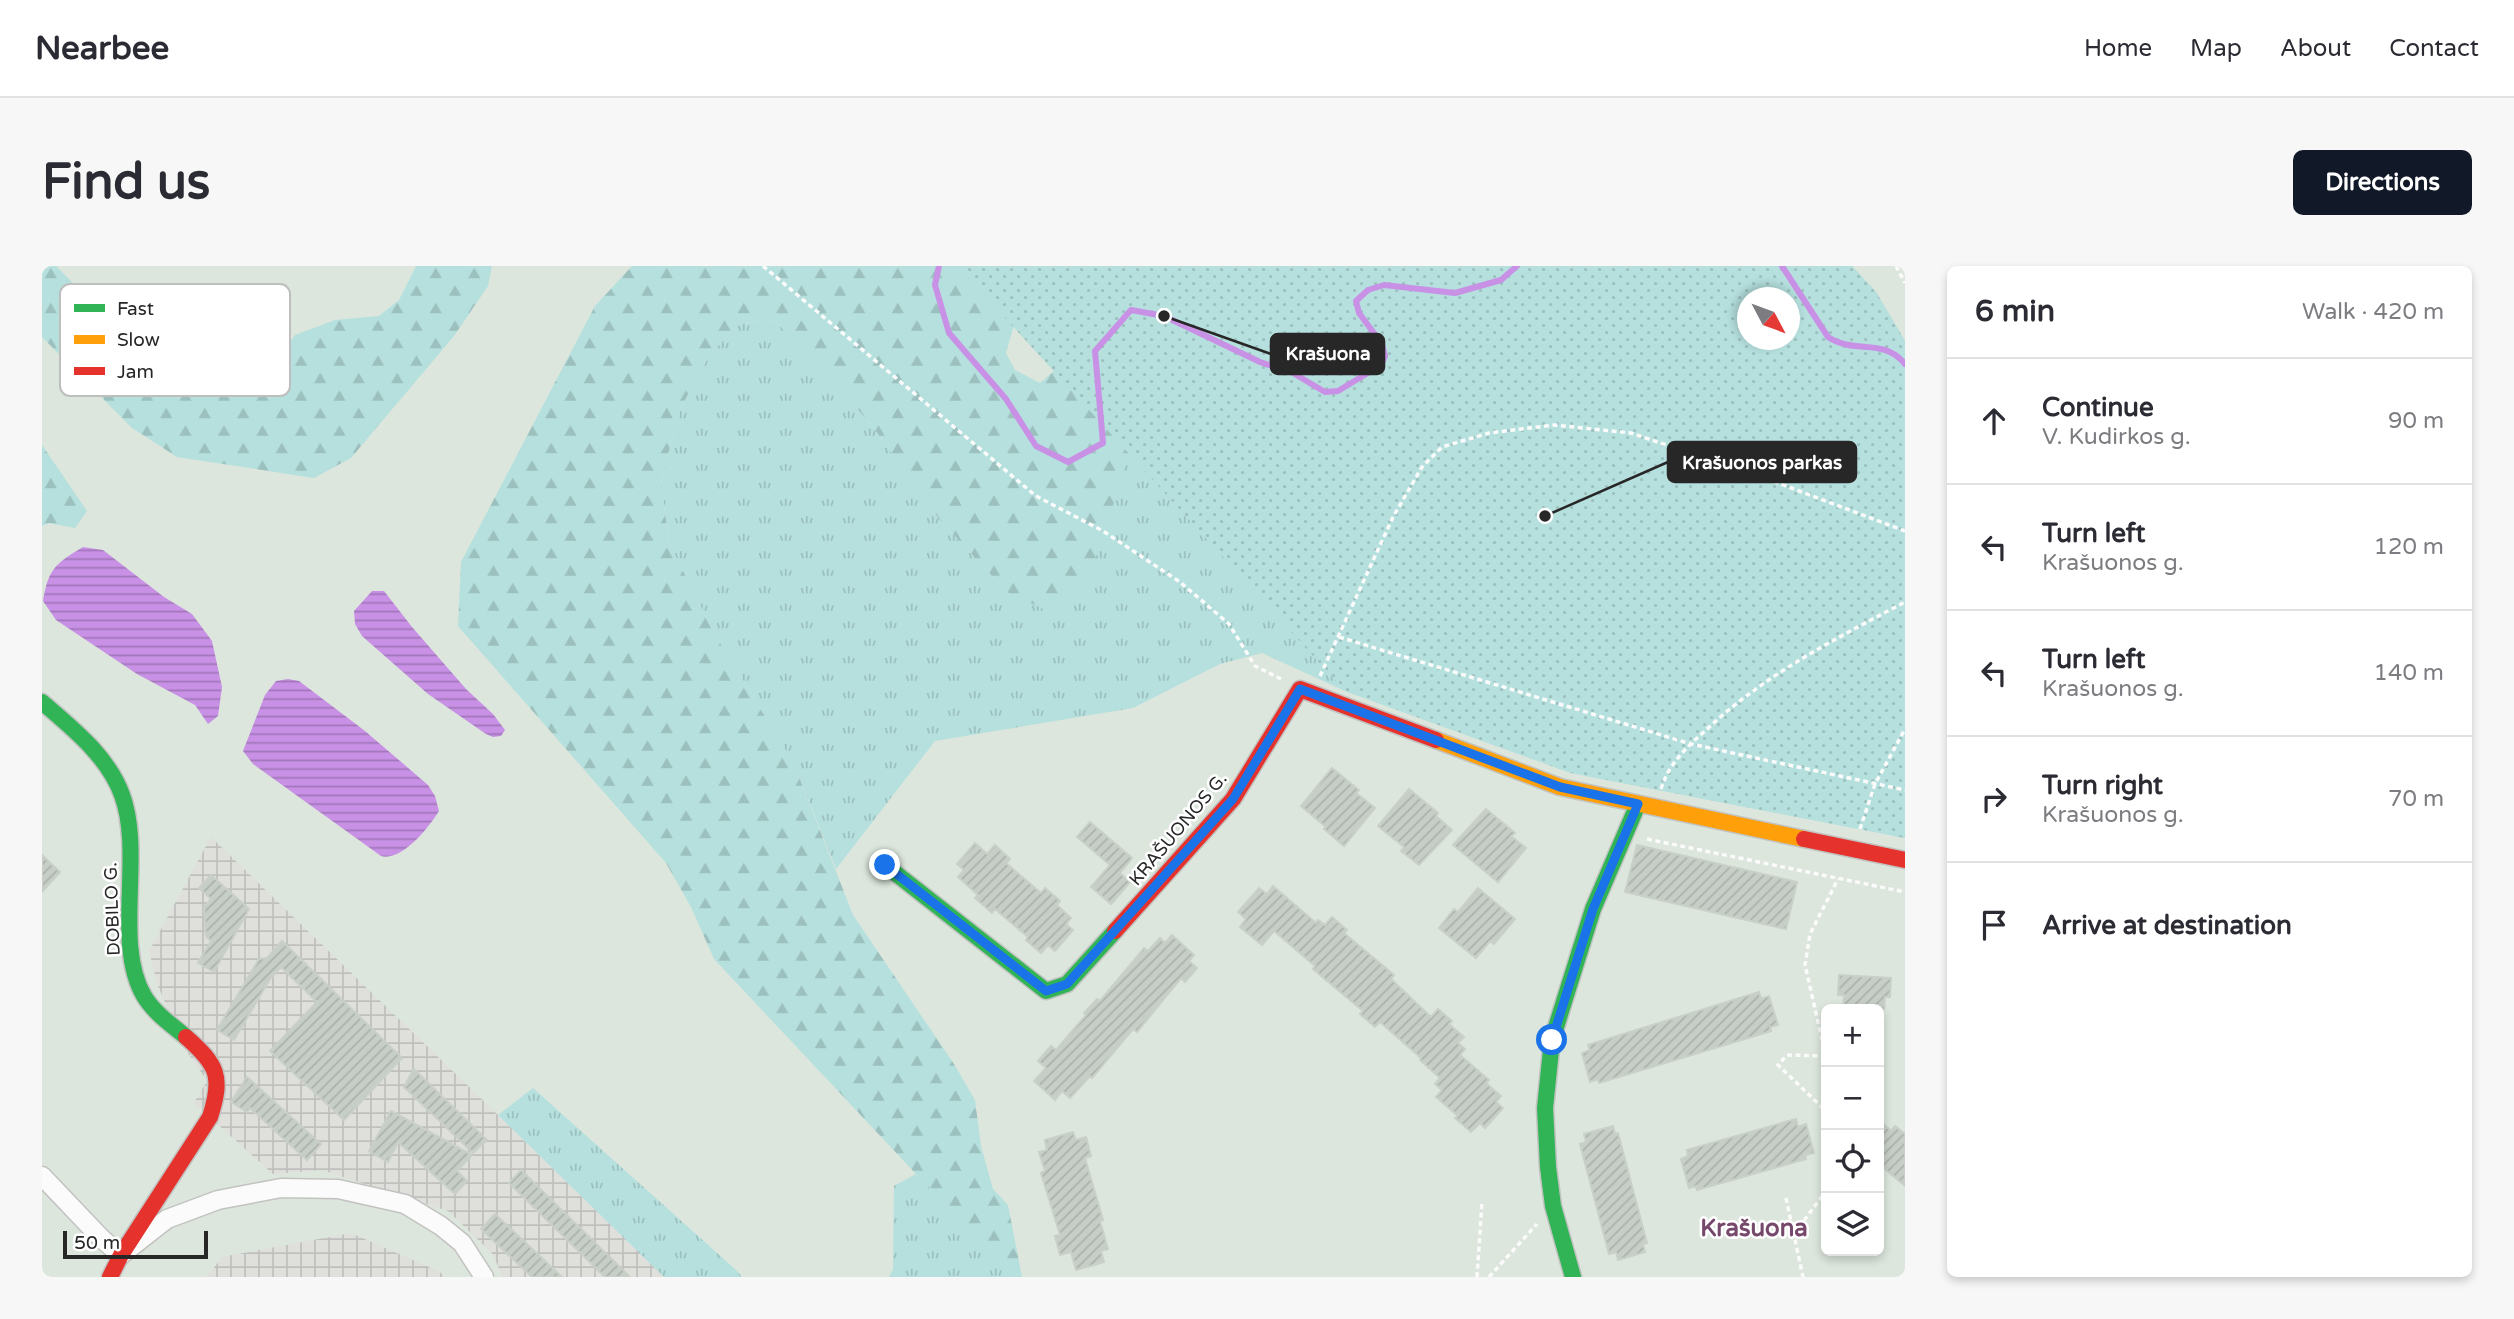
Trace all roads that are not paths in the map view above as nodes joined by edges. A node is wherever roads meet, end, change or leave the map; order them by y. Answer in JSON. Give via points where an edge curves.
{"nodes":[{"id":1,"x":42,"y":702,"type":"edge"},
{"id":2,"x":1638,"y":804,"type":"junction"},
{"id":3,"x":1905,"y":860,"type":"edge"},
{"id":4,"x":885,"y":865,"type":"dead end"},
{"id":5,"x":42,"y":1176,"type":"edge"},
{"id":6,"x":121,"y":1255,"type":"junction"},
{"id":7,"x":110,"y":1277,"type":"edge"},
{"id":8,"x":484,"y":1277,"type":"edge"},
{"id":9,"x":1573,"y":1277,"type":"edge"}],
"edges":[{"from":1,"to":6,"type":"street","name":"DOBILO G.","via":[[102,760],[126,807],[131,952],[138,986],[148,1003],[210,1060],[216,1073],[218,1092],[210,1117]]},
{"from":2,"to":3,"type":"street"},
{"from":2,"to":4,"type":"street","name":"KRAŠUONOS G.","via":[[1560,787],[1306,691],[1233,799],[1067,984],[1046,991]]},
{"from":2,"to":9,"type":"street","via":[[1593,909],[1552,1040],[1545,1108],[1548,1167],[1553,1206]]},
{"from":5,"to":6,"type":"street"},
{"from":6,"to":7,"type":"street","name":"DOBILO G."},
{"from":6,"to":8,"type":"street","via":[[167,1219],[218,1200],[281,1188],[338,1189],[405,1204],[461,1243]]}]}
